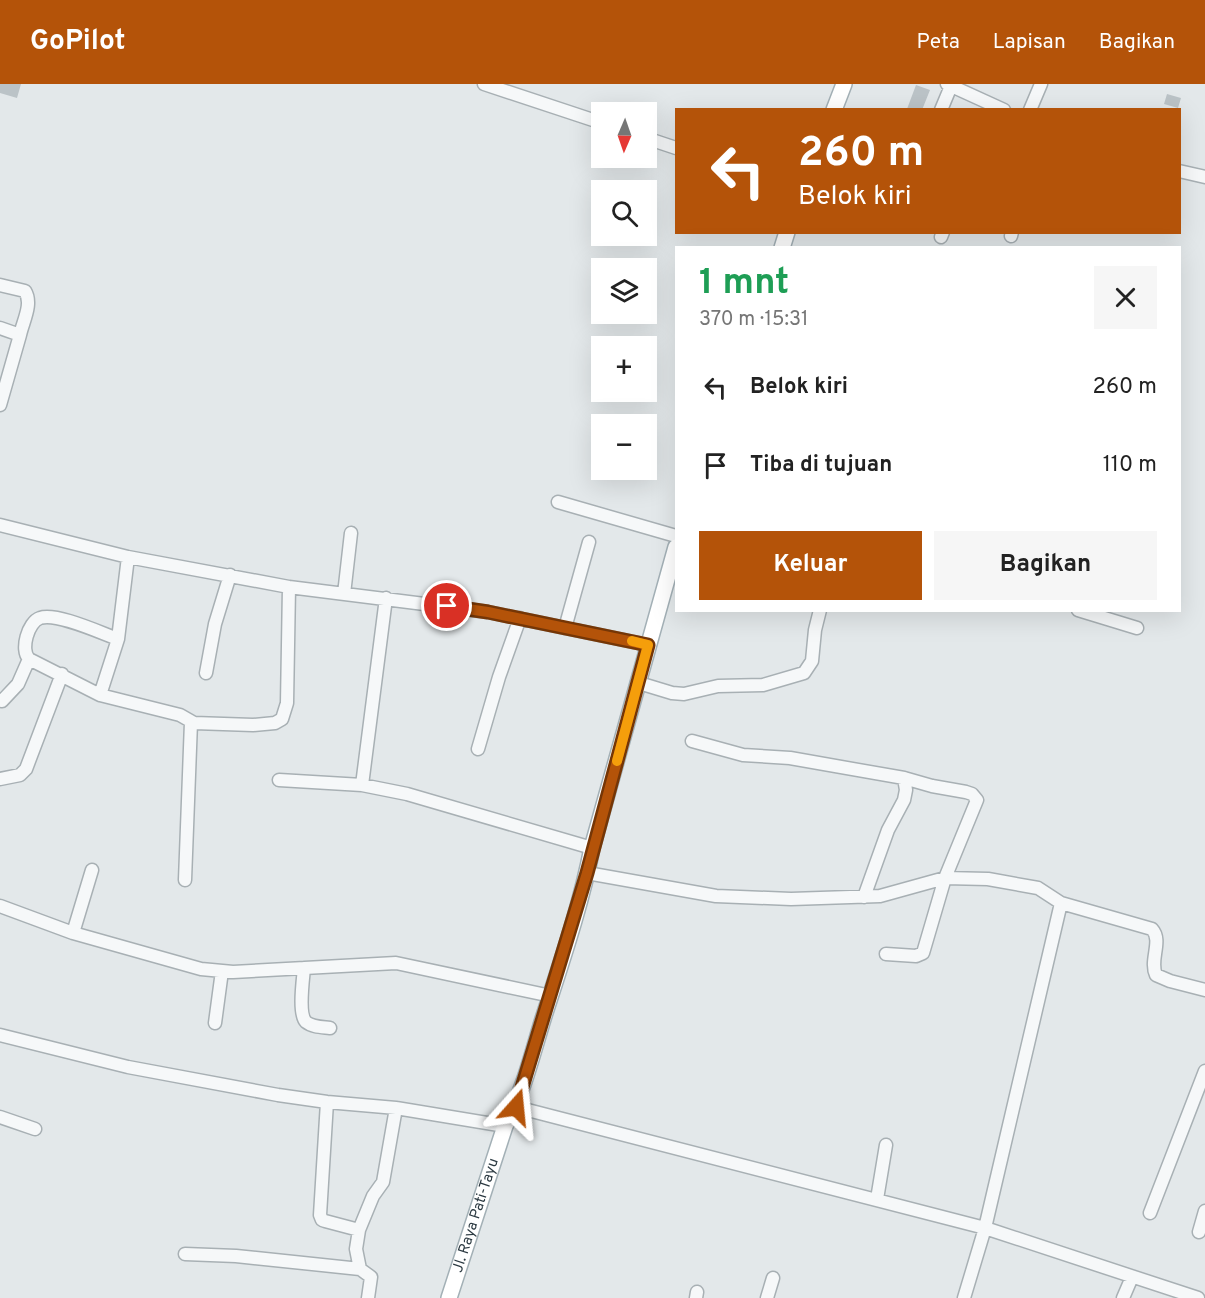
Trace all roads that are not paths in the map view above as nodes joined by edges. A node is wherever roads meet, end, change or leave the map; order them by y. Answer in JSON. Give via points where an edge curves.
{"nodes":[{"id":1,"x":484,"y":84,"type":"edge"},
{"id":2,"x":844,"y":84,"type":"edge"},
{"id":3,"x":1041,"y":84,"type":"edge"},
{"id":4,"x":949,"y":85,"type":"edge"},
{"id":5,"x":990,"y":106,"type":"edge"},
{"id":6,"x":835,"y":108,"type":"edge"},
{"id":7,"x":942,"y":108,"type":"edge"},
{"id":8,"x":1031,"y":108,"type":"edge"},
{"id":9,"x":591,"y":119,"type":"edge"},
{"id":10,"x":657,"y":142,"type":"edge"},
{"id":11,"x":675,"y":148,"type":"edge"},
{"id":12,"x":1181,"y":171,"type":"edge"},
{"id":13,"x":1205,"y":177,"type":"edge"},
{"id":14,"x":0,"y":285,"type":"edge"},
{"id":15,"x":0,"y":328,"type":"edge"},
{"id":16,"x":20,"y":335,"type":"junction"},
{"id":17,"x":2,"y":389,"type":"edge"},
{"id":18,"x":0,"y":405,"type":"edge"},
{"id":19,"x":558,"y":502,"type":"dead end"},
{"id":20,"x":0,"y":525,"type":"edge"},
{"id":21,"x":351,"y":533,"type":"dead end"},
{"id":22,"x":675,"y":536,"type":"edge"},
{"id":23,"x":589,"y":542,"type":"dead end"},
{"id":24,"x":675,"y":550,"type":"edge"},
{"id":25,"x":128,"y":557,"type":"junction"},
{"id":26,"x":230,"y":575,"type":"junction"},
{"id":27,"x":289,"y":587,"type":"junction"},
{"id":28,"x":344,"y":594,"type":"junction"},
{"id":29,"x":386,"y":598,"type":"junction"},
{"id":30,"x":820,"y":612,"type":"edge"},
{"id":31,"x":1085,"y":612,"type":"edge"},
{"id":32,"x":520,"y":618,"type":"junction"},
{"id":33,"x":565,"y":628,"type":"junction"},
{"id":34,"x":1137,"y":628,"type":"dead end"},
{"id":35,"x":118,"y":639,"type":"junction"},
{"id":36,"x":648,"y":645,"type":"junction"},
{"id":37,"x":29,"y":658,"type":"junction"},
{"id":38,"x":206,"y":673,"type":"dead end"},
{"id":39,"x":62,"y":674,"type":"junction"},
{"id":40,"x":639,"y":683,"type":"junction"},
{"id":41,"x":100,"y":695,"type":"junction"},
{"id":42,"x":2,"y":701,"type":"dead end"},
{"id":43,"x":191,"y":722,"type":"junction"},
{"id":44,"x":692,"y":741,"type":"dead end"},
{"id":45,"x":478,"y":749,"type":"dead end"},
{"id":46,"x":904,"y":778,"type":"junction"},
{"id":47,"x":0,"y":779,"type":"edge"},
{"id":48,"x":279,"y":780,"type":"dead end"},
{"id":49,"x":362,"y":784,"type":"junction"},
{"id":50,"x":592,"y":848,"type":"junction"},
{"id":51,"x":92,"y":870,"type":"dead end"},
{"id":52,"x":587,"y":873,"type":"junction"},
{"id":53,"x":945,"y":878,"type":"junction"},
{"id":54,"x":184,"y":880,"type":"dead end"},
{"id":55,"x":864,"y":897,"type":"junction"},
{"id":56,"x":1061,"y":903,"type":"junction"},
{"id":57,"x":0,"y":906,"type":"edge"},
{"id":58,"x":73,"y":933,"type":"junction"},
{"id":59,"x":886,"y":954,"type":"dead end"},
{"id":60,"x":304,"y":968,"type":"junction"},
{"id":61,"x":222,"y":971,"type":"junction"},
{"id":62,"x":1205,"y":990,"type":"edge"},
{"id":63,"x":551,"y":996,"type":"junction"},
{"id":64,"x":215,"y":1023,"type":"dead end"},
{"id":65,"x":330,"y":1028,"type":"dead end"},
{"id":66,"x":0,"y":1035,"type":"edge"},
{"id":67,"x":1205,"y":1071,"type":"edge"},
{"id":68,"x":327,"y":1102,"type":"junction"},
{"id":69,"x":516,"y":1107,"type":"junction"},
{"id":70,"x":396,"y":1108,"type":"junction"},
{"id":71,"x":0,"y":1117,"type":"edge"},
{"id":72,"x":505,"y":1126,"type":"junction"},
{"id":73,"x":35,"y":1129,"type":"dead end"},
{"id":74,"x":886,"y":1145,"type":"dead end"},
{"id":75,"x":877,"y":1199,"type":"junction"},
{"id":76,"x":1205,"y":1211,"type":"edge"},
{"id":77,"x":1150,"y":1213,"type":"dead end"},
{"id":78,"x":985,"y":1228,"type":"junction"},
{"id":79,"x":359,"y":1230,"type":"junction"},
{"id":80,"x":1200,"y":1232,"type":"dead end"},
{"id":81,"x":185,"y":1254,"type":"dead end"},
{"id":82,"x":360,"y":1269,"type":"junction"},
{"id":83,"x":1132,"y":1277,"type":"junction"},
{"id":84,"x":772,"y":1278,"type":"dead end"},
{"id":85,"x":368,"y":1298,"type":"edge"},
{"id":86,"x":449,"y":1298,"type":"edge"},
{"id":87,"x":767,"y":1298,"type":"edge"},
{"id":88,"x":964,"y":1298,"type":"edge"},
{"id":89,"x":1123,"y":1298,"type":"edge"},
{"id":90,"x":1198,"y":1298,"type":"edge"}],
"edges":[{"from":1,"to":9,"type":"street"},
{"from":2,"to":6,"type":"main road"},
{"from":3,"to":8,"type":"street"},
{"from":4,"to":5,"type":"street"},
{"from":4,"to":7,"type":"street"},
{"from":10,"to":11,"type":"street"},
{"from":12,"to":13,"type":"street"},
{"from":14,"to":16,"type":"street","via":[[25,291],[29,297]]},
{"from":15,"to":16,"type":"street"},
{"from":16,"to":17,"type":"street"},
{"from":17,"to":18,"type":"street"},
{"from":19,"to":22,"type":"street"},
{"from":20,"to":25,"type":"street"},
{"from":21,"to":28,"type":"street"},
{"from":23,"to":33,"type":"street"},
{"from":24,"to":36,"type":"main road","name":"Jl. Raya Pati-Tayu"},
{"from":25,"to":26,"type":"street"},
{"from":25,"to":35,"type":"street"},
{"from":26,"to":27,"type":"street"},
{"from":26,"to":38,"type":"street"},
{"from":27,"to":28,"type":"street"},
{"from":27,"to":43,"type":"street","via":[[287,703],[282,719],[252,725]]},
{"from":28,"to":29,"type":"street"},
{"from":29,"to":32,"type":"street"},
{"from":29,"to":49,"type":"street"},
{"from":30,"to":40,"type":"street","via":[[812,661],[804,673],[763,685],[718,686],[684,694]]},
{"from":31,"to":34,"type":"street"},
{"from":32,"to":33,"type":"street"},
{"from":32,"to":45,"type":"street"},
{"from":33,"to":36,"type":"street"},
{"from":35,"to":37,"type":"street","via":[[58,618],[40,617],[34,621],[25,645]]},
{"from":35,"to":41,"type":"street"},
{"from":36,"to":40,"type":"main road","name":"Jl. Raya Pati-Tayu"},
{"from":37,"to":39,"type":"street"},
{"from":37,"to":42,"type":"street","via":[[18,684]]},
{"from":39,"to":41,"type":"street"},
{"from":39,"to":47,"type":"street","via":[[26,769],[20,775]]},
{"from":40,"to":50,"type":"main road","name":"Jl. Raya Pati-Tayu"},
{"from":41,"to":43,"type":"street","via":[[180,715]]},
{"from":43,"to":54,"type":"street"},
{"from":44,"to":46,"type":"street","via":[[743,755],[790,758]]},
{"from":46,"to":53,"type":"street","via":[[966,792],[977,800]]},
{"from":46,"to":55,"type":"street","via":[[904,800]]},
{"from":48,"to":49,"type":"street"},
{"from":49,"to":50,"type":"street"},
{"from":50,"to":52,"type":"main road","name":"Jl. Raya Pati-Tayu"},
{"from":51,"to":58,"type":"street"},
{"from":52,"to":55,"type":"street","via":[[716,896]]},
{"from":52,"to":63,"type":"main road","name":"Jl. Raya Pati-Tayu"},
{"from":53,"to":55,"type":"street","via":[[880,897]]},
{"from":53,"to":56,"type":"street","via":[[1026,884]]},
{"from":53,"to":59,"type":"street","via":[[923,953]]},
{"from":56,"to":62,"type":"street","via":[[1152,928],[1156,937],[1156,975]]},
{"from":56,"to":78,"type":"street"},
{"from":57,"to":58,"type":"street"},
{"from":58,"to":61,"type":"street","via":[[201,969]]},
{"from":60,"to":61,"type":"street"},
{"from":60,"to":63,"type":"street","via":[[396,963]]},
{"from":60,"to":65,"type":"street","via":[[303,1016],[307,1023]]},
{"from":61,"to":64,"type":"street"},
{"from":63,"to":69,"type":"main road","name":"Jl. Raya Pati-Tayu"},
{"from":66,"to":68,"type":"street","via":[[129,1066]]},
{"from":67,"to":77,"type":"street"},
{"from":68,"to":70,"type":"street"},
{"from":68,"to":79,"type":"street","via":[[320,1215],[322,1220]]},
{"from":69,"to":72,"type":"main road","name":"Jl. Raya Pati-Tayu"},
{"from":69,"to":75,"type":"street"},
{"from":70,"to":72,"type":"street"},
{"from":70,"to":79,"type":"street","via":[[383,1182]]},
{"from":71,"to":73,"type":"street"},
{"from":72,"to":86,"type":"main road","name":"Jl. Raya Pati-Tayu"},
{"from":74,"to":75,"type":"street"},
{"from":75,"to":78,"type":"street"},
{"from":76,"to":80,"type":"street"},
{"from":78,"to":83,"type":"street"},
{"from":78,"to":88,"type":"street"},
{"from":79,"to":82,"type":"street","via":[[356,1249]]},
{"from":81,"to":82,"type":"street"},
{"from":82,"to":85,"type":"street","via":[[371,1277]]},
{"from":83,"to":89,"type":"street"},
{"from":83,"to":90,"type":"street"},
{"from":84,"to":87,"type":"street"}]}
